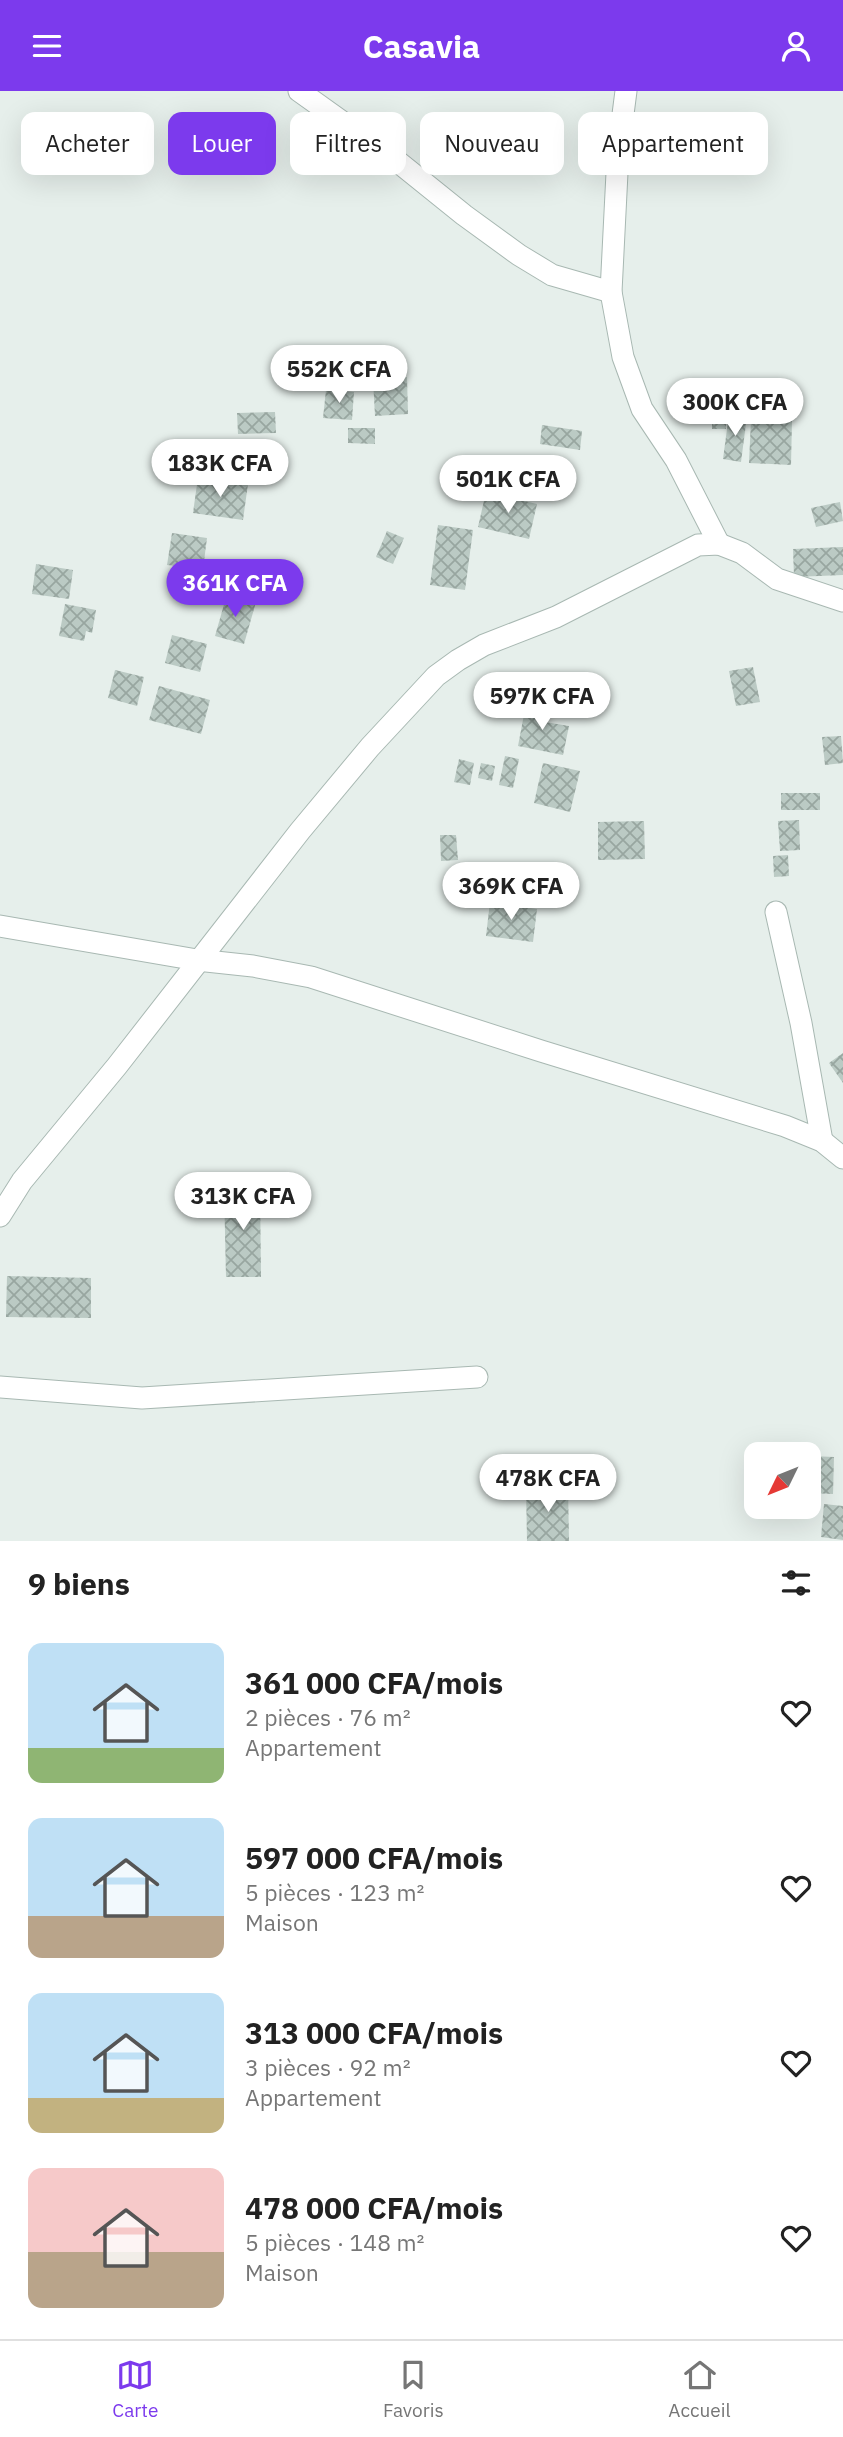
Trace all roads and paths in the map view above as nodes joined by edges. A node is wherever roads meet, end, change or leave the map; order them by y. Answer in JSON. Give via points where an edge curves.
{"nodes":[{"id":1,"x":299,"y":91,"type":"edge"},
{"id":2,"x":626,"y":91,"type":"edge"},
{"id":3,"x":611,"y":292,"type":"junction"},
{"id":4,"x":719,"y":544,"type":"junction"},
{"id":5,"x":843,"y":601,"type":"edge"},
{"id":6,"x":776,"y":912,"type":"dead end"},
{"id":7,"x":0,"y":926,"type":"edge"},
{"id":8,"x":197,"y":960,"type":"junction"},
{"id":9,"x":822,"y":1141,"type":"junction"},
{"id":10,"x":843,"y":1158,"type":"edge"},
{"id":11,"x":0,"y":1216,"type":"edge"},
{"id":12,"x":477,"y":1377,"type":"dead end"},
{"id":13,"x":0,"y":1387,"type":"edge"}],
"edges":[{"from":1,"to":3,"type":"street","via":[[519,255],[552,275]]},
{"from":2,"to":3,"type":"street"},
{"from":3,"to":4,"type":"street","via":[[623,357],[642,408],[676,460]]},
{"from":4,"to":5,"type":"street","via":[[742,553],[776,579]]},
{"from":4,"to":8,"type":"street","via":[[698,545],[556,617],[484,645],[436,676],[300,831]]},
{"from":6,"to":9,"type":"street"},
{"from":7,"to":8,"type":"street"},
{"from":8,"to":9,"type":"street","via":[[312,977]]},
{"from":8,"to":11,"type":"street","via":[[22,1181]]},
{"from":9,"to":10,"type":"street"},
{"from":12,"to":13,"type":"street","via":[[142,1398]]}]}
